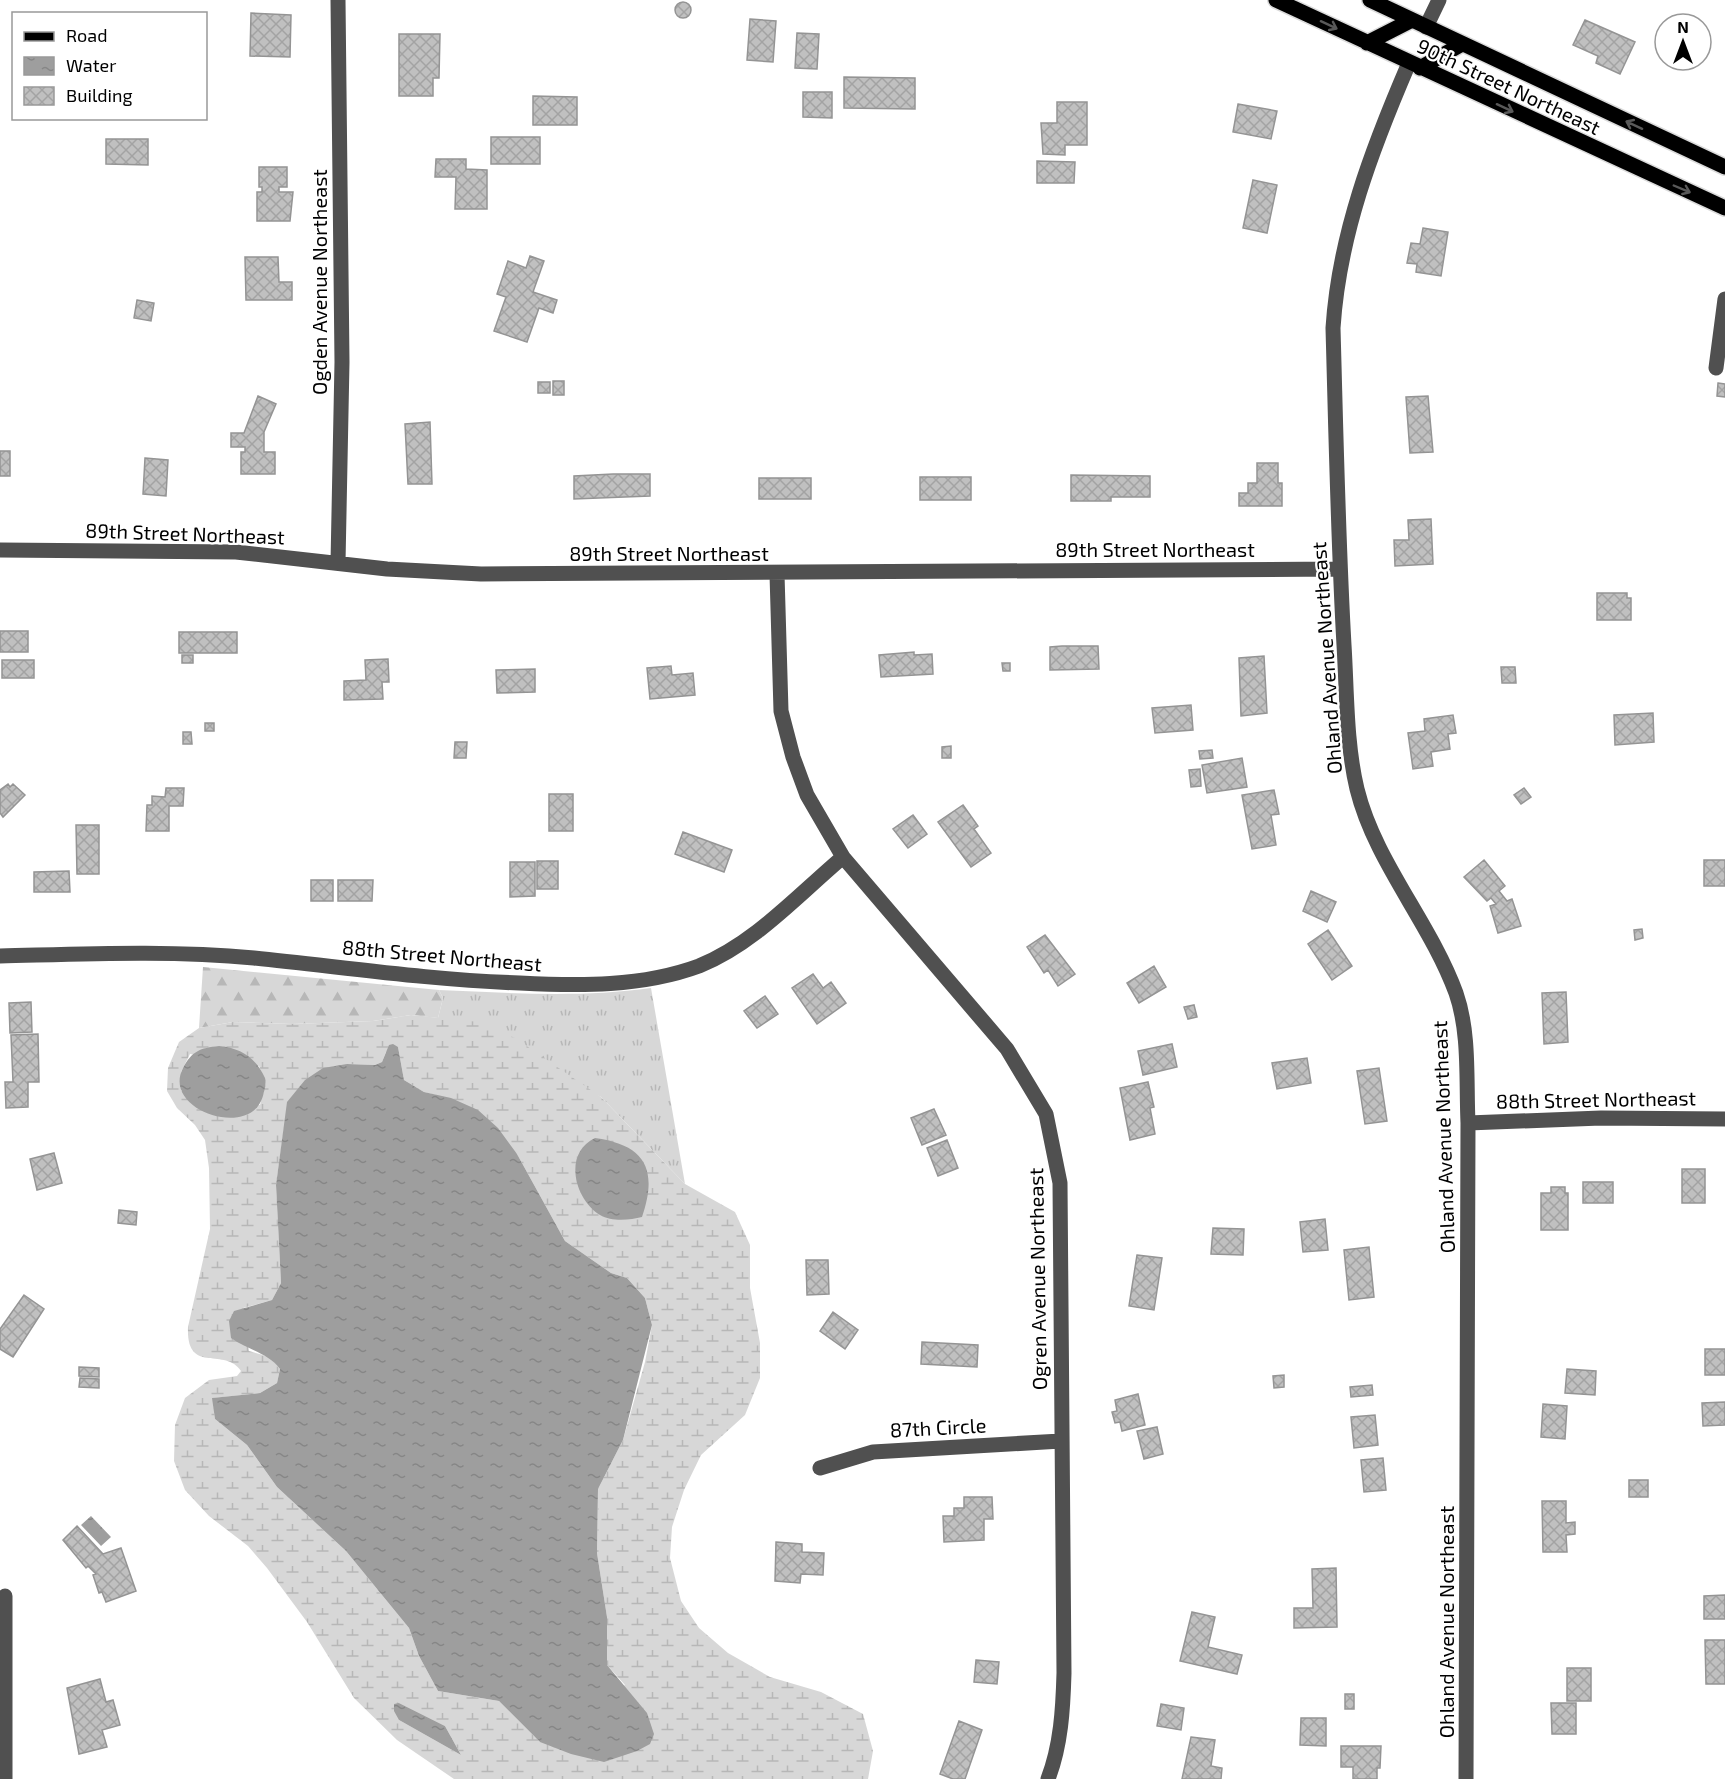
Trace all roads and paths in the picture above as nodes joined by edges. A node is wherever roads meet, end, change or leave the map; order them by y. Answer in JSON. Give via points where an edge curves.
{"nodes":[{"id":1,"x":338,"y":0,"type":"edge"},
{"id":2,"x":1276,"y":0,"type":"edge"},
{"id":3,"x":1370,"y":0,"type":"edge"},
{"id":4,"x":1439,"y":0,"type":"edge"},
{"id":5,"x":1419,"y":24,"type":"junction"},
{"id":6,"x":1367,"y":44,"type":"junction"},
{"id":7,"x":1462,"y":44,"type":"junction"},
{"id":8,"x":1414,"y":66,"type":"junction"},
{"id":9,"x":1725,"y":167,"type":"edge"},
{"id":10,"x":1725,"y":208,"type":"edge"},
{"id":11,"x":1725,"y":299,"type":"edge"},
{"id":12,"x":1716,"y":368,"type":"dead end"},
{"id":13,"x":0,"y":550,"type":"edge"},
{"id":14,"x":338,"y":563,"type":"junction"},
{"id":15,"x":1340,"y":569,"type":"junction"},
{"id":16,"x":777,"y":573,"type":"junction"},
{"id":17,"x":843,"y":857,"type":"junction"},
{"id":18,"x":0,"y":956,"type":"edge"},
{"id":19,"x":1725,"y":1119,"type":"edge"},
{"id":20,"x":1468,"y":1123,"type":"junction"},
{"id":21,"x":1061,"y":1441,"type":"junction"},
{"id":22,"x":820,"y":1468,"type":"dead end"},
{"id":23,"x":5,"y":1596,"type":"dead end"},
{"id":24,"x":5,"y":1779,"type":"edge"},
{"id":25,"x":1048,"y":1779,"type":"edge"},
{"id":26,"x":1466,"y":1779,"type":"edge"}],
"edges":[{"from":1,"to":14,"type":"street","name":"Ogden Avenue Northeast","via":[[342,362]]},
{"from":2,"to":6,"type":"main road","name":"90th Street Northeast","one_way":true},
{"from":3,"to":5,"type":"main road","name":"90th Street Northeast"},
{"from":4,"to":5,"type":"street"},
{"from":5,"to":6,"type":"main road"},
{"from":5,"to":7,"type":"main road","name":"90th Street Northeast"},
{"from":6,"to":8,"type":"main road","name":"90th Street Northeast"},
{"from":7,"to":8,"type":"main road"},
{"from":9,"to":7,"type":"main road","name":"90th Street Northeast","one_way":true},
{"from":8,"to":10,"type":"main road","name":"90th Street Northeast","one_way":true},
{"from":8,"to":15,"type":"street","name":"Ohland Avenue Northeast","via":[[1370,154],[1335,293]]},
{"from":11,"to":12,"type":"street"},
{"from":13,"to":14,"type":"street","name":"89th Street Northeast","via":[[236,552]]},
{"from":14,"to":16,"type":"street","name":"89th Street Northeast","via":[[481,574]]},
{"from":15,"to":16,"type":"street","name":"89th Street Northeast"},
{"from":15,"to":20,"type":"street","name":"Ohland Avenue Northeast","via":[[1351,760],[1357,787],[1371,829],[1456,994],[1464,1031]]},
{"from":16,"to":17,"type":"street","name":"Ogren Avenue Northeast","via":[[781,711],[807,795]]},
{"from":17,"to":18,"type":"street","name":"88th Street Northeast","via":[[764,926],[730,950],[664,977],[629,982],[549,985],[443,980],[253,958],[161,952]]},
{"from":17,"to":21,"type":"street","name":"Ogren Avenue Northeast","via":[[1007,1049],[1046,1114],[1060,1183]]},
{"from":19,"to":20,"type":"street","name":"88th Street Northeast","via":[[1550,1118]]},
{"from":20,"to":26,"type":"street","name":"Ohland Avenue Northeast"},
{"from":21,"to":22,"type":"street","name":"87th Circle","via":[[873,1452]]},
{"from":21,"to":25,"type":"street","name":"Ogren Avenue Northeast","via":[[1064,1699],[1056,1758]]},
{"from":23,"to":24,"type":"street"}]}
